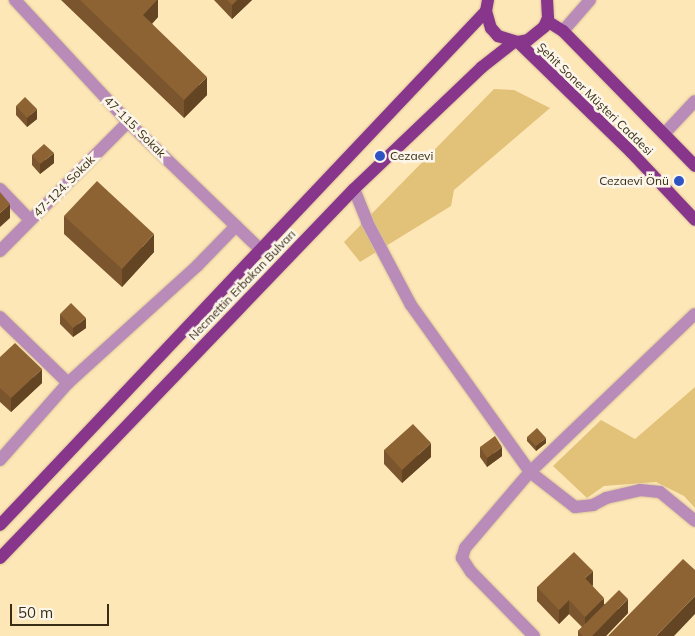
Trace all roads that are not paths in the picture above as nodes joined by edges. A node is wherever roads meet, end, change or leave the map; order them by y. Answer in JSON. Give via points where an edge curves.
{"nodes":[{"id":1,"x":16,"y":0,"type":"edge"},
{"id":2,"x":557,"y":0,"type":"edge"},
{"id":3,"x":590,"y":0,"type":"edge"},
{"id":4,"x":485,"y":5,"type":"edge"},
{"id":5,"x":547,"y":11,"type":"edge"},
{"id":6,"x":563,"y":31,"type":"junction"},
{"id":7,"x":516,"y":42,"type":"junction"},
{"id":8,"x":695,"y":101,"type":"edge"},
{"id":9,"x":128,"y":122,"type":"junction"},
{"id":10,"x":664,"y":134,"type":"junction"},
{"id":11,"x":695,"y":166,"type":"edge"},
{"id":12,"x":0,"y":189,"type":"edge"},
{"id":13,"x":354,"y":189,"type":"junction"},
{"id":14,"x":30,"y":220,"type":"junction"},
{"id":15,"x":695,"y":220,"type":"edge"},
{"id":16,"x":236,"y":226,"type":"junction"},
{"id":17,"x":260,"y":249,"type":"junction"},
{"id":18,"x":0,"y":251,"type":"edge"},
{"id":19,"x":695,"y":314,"type":"edge"},
{"id":20,"x":0,"y":317,"type":"edge"},
{"id":21,"x":68,"y":382,"type":"junction"},
{"id":22,"x":0,"y":460,"type":"edge"},
{"id":23,"x":530,"y":472,"type":"junction"},
{"id":24,"x":695,"y":521,"type":"edge"},
{"id":25,"x":0,"y":525,"type":"edge"},
{"id":26,"x":0,"y":558,"type":"edge"},
{"id":27,"x":534,"y":636,"type":"edge"}],
"edges":[{"from":1,"to":9,"type":"street","name":"47-115. Sokak"},
{"from":2,"to":5,"type":"main road","name":"Necmettin Erbakan Bulvarı"},
{"from":3,"to":6,"type":"street"},
{"from":4,"to":7,"type":"main road","name":"Necmettin Erbakan Bulvarı","via":[[491,28],[498,36]]},
{"from":4,"to":17,"type":"main road","name":"Necmettin Erbakan Bulvarı"},
{"from":5,"to":6,"type":"main road","name":"Şehit Soner Müşteri Caddesi"},
{"from":5,"to":7,"type":"main road","name":"Necmettin Erbakan Bulvarı","via":[[538,35]]},
{"from":6,"to":10,"type":"main road","name":"Şehit Soner Müşteri Caddesi"},
{"from":7,"to":13,"type":"main road","name":"Necmettin Erbakan Bulvarı","via":[[482,66]]},
{"from":7,"to":15,"type":"main road","name":"Şehit Soner Müşteri Caddesi","via":[[631,152]]},
{"from":8,"to":10,"type":"street"},
{"from":9,"to":14,"type":"street","name":"47-124. Sokak"},
{"from":9,"to":16,"type":"street","name":"47-115. Sokak"},
{"from":10,"to":11,"type":"main road","name":"Şehit Soner Müşteri Caddesi"},
{"from":12,"to":14,"type":"street"},
{"from":13,"to":23,"type":"street","via":[[367,222],[412,305]]},
{"from":13,"to":26,"type":"main road","name":"Necmettin Erbakan Bulvarı"},
{"from":14,"to":18,"type":"street","name":"47-124. Sokak"},
{"from":16,"to":17,"type":"street","name":"47-115. Sokak"},
{"from":16,"to":21,"type":"street","via":[[197,266]]},
{"from":17,"to":25,"type":"main road","name":"Necmettin Erbakan Bulvarı"},
{"from":19,"to":23,"type":"street"},
{"from":20,"to":21,"type":"street"},
{"from":21,"to":22,"type":"street"},
{"from":23,"to":24,"type":"street","via":[[575,507],[593,505],[606,498],[640,490],[660,492]]},
{"from":23,"to":27,"type":"street","via":[[464,548],[462,558]]}]}
